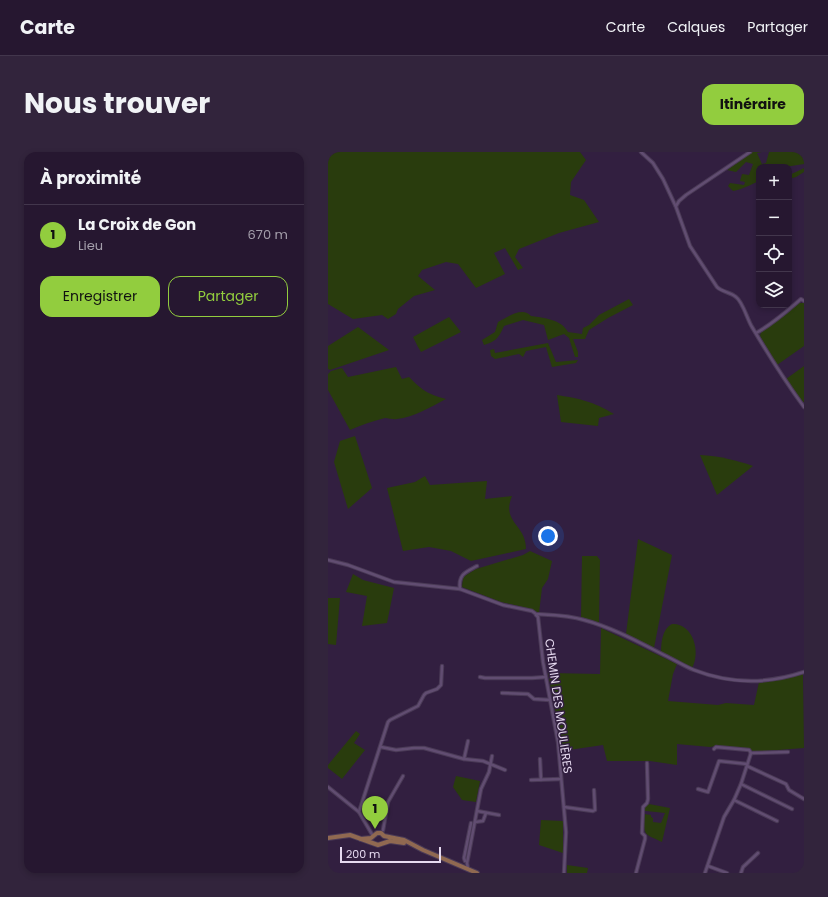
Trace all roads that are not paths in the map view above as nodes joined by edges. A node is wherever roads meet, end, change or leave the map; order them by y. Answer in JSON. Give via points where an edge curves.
{"nodes":[{"id":1,"x":641,"y":152,"type":"edge"},
{"id":2,"x":750,"y":152,"type":"edge"},
{"id":3,"x":676,"y":207,"type":"junction"},
{"id":4,"x":804,"y":301,"type":"edge"},
{"id":5,"x":756,"y":332,"type":"junction"},
{"id":6,"x":804,"y":407,"type":"edge"},
{"id":7,"x":328,"y":560,"type":"edge"},
{"id":8,"x":477,"y":566,"type":"dead end"},
{"id":9,"x":460,"y":588,"type":"junction"},
{"id":10,"x":536,"y":614,"type":"junction"},
{"id":11,"x":442,"y":666,"type":"dead end"},
{"id":12,"x":804,"y":672,"type":"edge"},
{"id":13,"x":480,"y":677,"type":"dead end"},
{"id":14,"x":546,"y":677,"type":"junction"},
{"id":15,"x":502,"y":693,"type":"dead end"},
{"id":16,"x":550,"y":700,"type":"junction"},
{"id":17,"x":468,"y":741,"type":"dead end"},
{"id":18,"x":381,"y":747,"type":"junction"},
{"id":19,"x":714,"y":749,"type":"dead end"},
{"id":20,"x":788,"y":752,"type":"dead end"},
{"id":21,"x":751,"y":753,"type":"junction"},
{"id":22,"x":492,"y":756,"type":"dead end"},
{"id":23,"x":464,"y":759,"type":"junction"},
{"id":24,"x":540,"y":759,"type":"dead end"},
{"id":25,"x":647,"y":763,"type":"dead end"},
{"id":26,"x":747,"y":765,"type":"junction"},
{"id":27,"x":491,"y":766,"type":"junction"},
{"id":28,"x":505,"y":770,"type":"dead end"},
{"id":29,"x":403,"y":776,"type":"dead end"},
{"id":30,"x":561,"y":779,"type":"junction"},
{"id":31,"x":531,"y":780,"type":"dead end"},
{"id":32,"x":541,"y":780,"type":"junction"},
{"id":33,"x":741,"y":784,"type":"junction"},
{"id":34,"x":328,"y":787,"type":"edge"},
{"id":35,"x":698,"y":789,"type":"dead end"},
{"id":36,"x":594,"y":790,"type":"dead end"},
{"id":37,"x":804,"y":799,"type":"edge"},
{"id":38,"x":734,"y":800,"type":"junction"},
{"id":39,"x":564,"y":808,"type":"junction"},
{"id":40,"x":792,"y":809,"type":"dead end"},
{"id":41,"x":477,"y":811,"type":"junction"},
{"id":42,"x":359,"y":812,"type":"junction"},
{"id":43,"x":486,"y":813,"type":"junction"},
{"id":44,"x":499,"y":815,"type":"dead end"},
{"id":45,"x":777,"y":821,"type":"dead end"},
{"id":46,"x":475,"y":822,"type":"junction"},
{"id":47,"x":471,"y":823,"type":"dead end"},
{"id":48,"x":368,"y":826,"type":"junction"},
{"id":49,"x":380,"y":832,"type":"junction"},
{"id":50,"x":373,"y":836,"type":"junction"},
{"id":51,"x":384,"y":836,"type":"junction"},
{"id":52,"x":328,"y":838,"type":"edge"},
{"id":53,"x":361,"y":839,"type":"junction"},
{"id":54,"x":374,"y":843,"type":"junction"},
{"id":55,"x":384,"y":843,"type":"junction"},
{"id":56,"x":417,"y":847,"type":"junction"},
{"id":57,"x":758,"y":853,"type":"dead end"},
{"id":58,"x":468,"y":858,"type":"junction"},
{"id":59,"x":465,"y":861,"type":"junction"},
{"id":60,"x":462,"y":866,"type":"junction"},
{"id":61,"x":708,"y":866,"type":"junction"},
{"id":62,"x":468,"y":869,"type":"junction"},
{"id":63,"x":477,"y":873,"type":"edge"},
{"id":64,"x":564,"y":873,"type":"edge"},
{"id":65,"x":636,"y":873,"type":"edge"},
{"id":66,"x":705,"y":873,"type":"edge"},
{"id":67,"x":727,"y":873,"type":"edge"},
{"id":68,"x":741,"y":873,"type":"edge"}],
"edges":[{"from":1,"to":3,"type":"street","via":[[657,170]]},
{"from":2,"to":3,"type":"street","via":[[686,194]]},
{"from":3,"to":5,"type":"street","via":[[687,241],[697,259],[720,290],[740,301]]},
{"from":4,"to":5,"type":"street","via":[[802,299],[781,317]]},
{"from":5,"to":6,"type":"street","via":[[783,379]]},
{"from":7,"to":9,"type":"street","via":[[394,582]]},
{"from":8,"to":9,"type":"street","via":[[462,575],[459,580]]},
{"from":9,"to":10,"type":"street","via":[[503,605]]},
{"from":10,"to":12,"type":"street","via":[[584,620],[616,631],[693,670],[723,678],[760,681]]},
{"from":10,"to":14,"type":"street","name":"CHEMIN DES MOULIÈRES"},
{"from":11,"to":18,"type":"street","via":[[440,688],[426,693],[418,706],[390,720]]},
{"from":13,"to":14,"type":"street"},
{"from":14,"to":16,"type":"street","name":"CHEMIN DES MOULIÈRES"},
{"from":15,"to":16,"type":"street","via":[[528,694],[534,699]]},
{"from":16,"to":30,"type":"street","name":"CHEMIN DES MOULIÈRES","via":[[558,742]]},
{"from":17,"to":23,"type":"street"},
{"from":18,"to":23,"type":"street","via":[[396,750],[424,748]]},
{"from":18,"to":42,"type":"street"},
{"from":19,"to":21,"type":"street","via":[[716,747],[749,750]]},
{"from":20,"to":21,"type":"street"},
{"from":21,"to":26,"type":"street"},
{"from":22,"to":27,"type":"street"},
{"from":23,"to":27,"type":"street","via":[[483,761]]},
{"from":24,"to":32,"type":"street"},
{"from":25,"to":65,"type":"street","via":[[648,799],[643,807],[642,826],[645,839]]},
{"from":26,"to":33,"type":"street"},
{"from":26,"to":35,"type":"street","via":[[719,761],[708,792]]},
{"from":26,"to":37,"type":"street","via":[[786,784],[789,790]]},
{"from":27,"to":28,"type":"street"},
{"from":27,"to":41,"type":"street","via":[[483,784]]},
{"from":29,"to":49,"type":"street","via":[[388,802]]},
{"from":30,"to":32,"type":"street"},
{"from":30,"to":39,"type":"street","name":"CHEMIN DES MOULIÈRES"},
{"from":31,"to":32,"type":"street"},
{"from":33,"to":38,"type":"street"},
{"from":33,"to":40,"type":"street"},
{"from":34,"to":42,"type":"street"},
{"from":36,"to":39,"type":"street","via":[[594,811]]},
{"from":38,"to":45,"type":"street"},
{"from":38,"to":61,"type":"street","via":[[724,817]]},
{"from":39,"to":64,"type":"street","name":"CHEMIN DES MOULIÈRES"},
{"from":41,"to":43,"type":"street"},
{"from":41,"to":46,"type":"street"},
{"from":42,"to":48,"type":"street"},
{"from":43,"to":44,"type":"street"},
{"from":43,"to":46,"type":"street","via":[[483,821]]},
{"from":46,"to":58,"type":"street"},
{"from":47,"to":59,"type":"street"},
{"from":48,"to":49,"type":"street"},
{"from":48,"to":50,"type":"street"},
{"from":49,"to":50,"type":"main road"},
{"from":49,"to":51,"type":"main road"},
{"from":50,"to":53,"type":"main road"},
{"from":50,"to":54,"type":"main road"},
{"from":51,"to":55,"type":"main road"},
{"from":51,"to":56,"type":"main road","via":[[404,840]]},
{"from":52,"to":53,"type":"main road","via":[[350,835]]},
{"from":53,"to":54,"type":"main road"},
{"from":54,"to":55,"type":"main road"},
{"from":55,"to":56,"type":"main road","via":[[397,841]]},
{"from":56,"to":60,"type":"main road"},
{"from":57,"to":68,"type":"street","via":[[743,867]]},
{"from":58,"to":59,"type":"street"},
{"from":58,"to":62,"type":"street"},
{"from":59,"to":60,"type":"street"},
{"from":60,"to":62,"type":"main road"},
{"from":61,"to":66,"type":"street"},
{"from":61,"to":67,"type":"street"},
{"from":62,"to":63,"type":"main road"}]}
